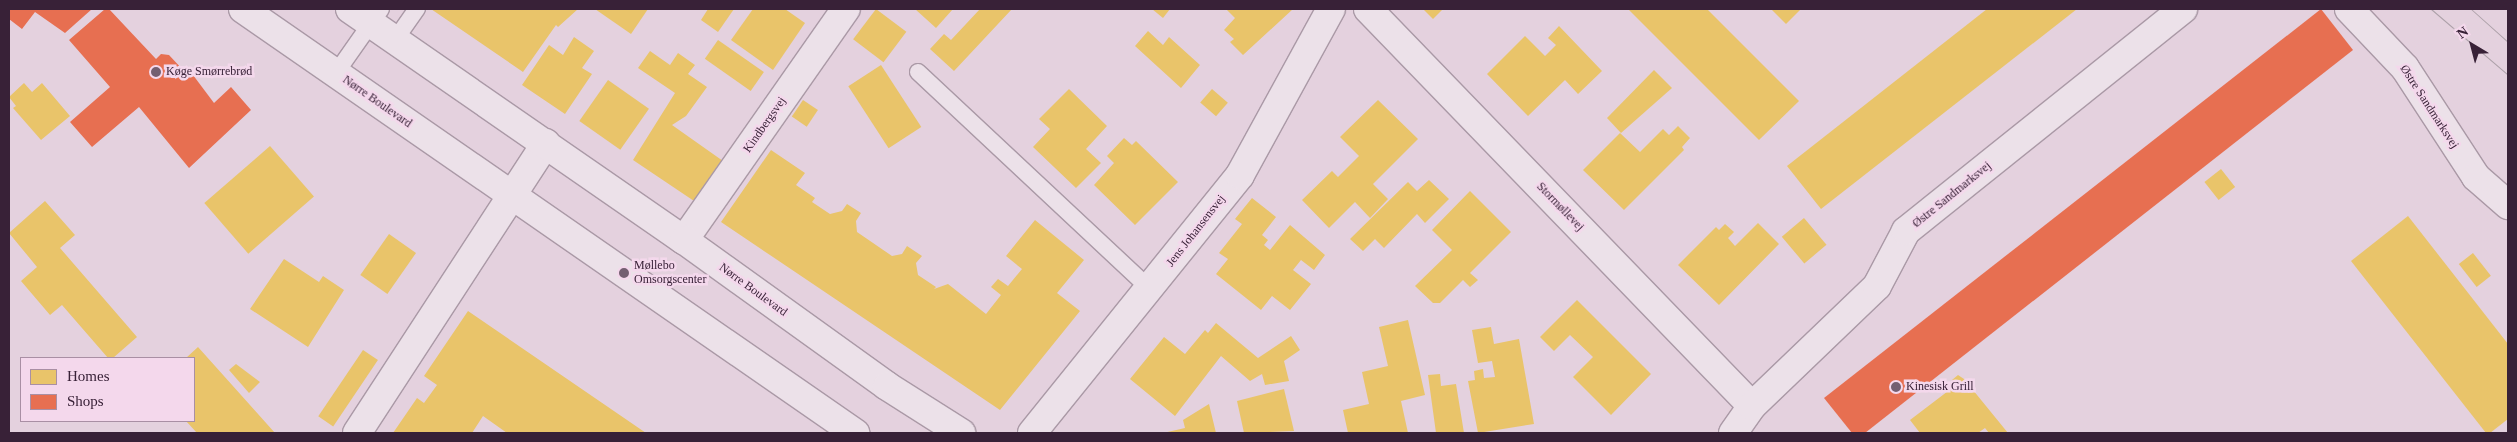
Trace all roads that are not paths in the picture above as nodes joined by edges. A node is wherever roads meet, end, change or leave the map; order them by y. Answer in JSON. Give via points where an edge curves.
{"nodes":[{"id":1,"x":243,"y":9,"type":"edge"},
{"id":2,"x":418,"y":9,"type":"edge"},
{"id":3,"x":846,"y":9,"type":"edge"},
{"id":4,"x":1331,"y":9,"type":"edge"},
{"id":5,"x":1368,"y":9,"type":"edge"},
{"id":6,"x":2183,"y":9,"type":"edge"},
{"id":7,"x":2349,"y":9,"type":"edge"},
{"id":8,"x":367,"y":14,"type":"edge"},
{"id":9,"x":395,"y":40,"type":"junction"},
{"id":10,"x":918,"y":72,"type":"dead end"},
{"id":11,"x":336,"y":73,"type":"junction"},
{"id":12,"x":546,"y":144,"type":"junction"},
{"id":13,"x":512,"y":195,"type":"junction"},
{"id":14,"x":2508,"y":205,"type":"edge"},
{"id":15,"x":684,"y":240,"type":"junction"},
{"id":16,"x":1150,"y":290,"type":"junction"},
{"id":17,"x":1752,"y":406,"type":"junction"},
{"id":18,"x":357,"y":433,"type":"edge"},
{"id":19,"x":855,"y":433,"type":"edge"},
{"id":20,"x":962,"y":433,"type":"edge"},
{"id":21,"x":1032,"y":433,"type":"edge"},
{"id":22,"x":1733,"y":433,"type":"edge"}],
"edges":[{"from":1,"to":11,"type":"street","name":"Nørre Boulevard"},
{"from":2,"to":9,"type":"lane"},
{"from":3,"to":15,"type":"street","name":"Kindbergsvej"},
{"from":4,"to":16,"type":"street","name":"Jens Johansensvej","via":[[1240,175]]},
{"from":5,"to":17,"type":"street","name":"Stormøllevej"},
{"from":6,"to":17,"type":"street","name":"Østre Sandmarksvej","via":[[1906,232],[1877,286]]},
{"from":7,"to":14,"type":"street","name":"Østre Sandmarksvej","via":[[2405,68],[2476,177]]},
{"from":8,"to":9,"type":"street","name":"Nørre Boulevard"},
{"from":8,"to":11,"type":"lane"},
{"from":9,"to":12,"type":"street","name":"Nørre Boulevard"},
{"from":10,"to":16,"type":"lane"},
{"from":11,"to":13,"type":"street","name":"Nørre Boulevard"},
{"from":12,"to":13,"type":"street"},
{"from":12,"to":15,"type":"street","name":"Nørre Boulevard"},
{"from":13,"to":18,"type":"street"},
{"from":13,"to":19,"type":"street","name":"Nørre Boulevard"},
{"from":15,"to":20,"type":"street","name":"Nørre Boulevard","via":[[887,386]]},
{"from":16,"to":21,"type":"street","name":"Jens Johansensvej"},
{"from":17,"to":22,"type":"street","name":"Østre Sandmarksvej"}]}
